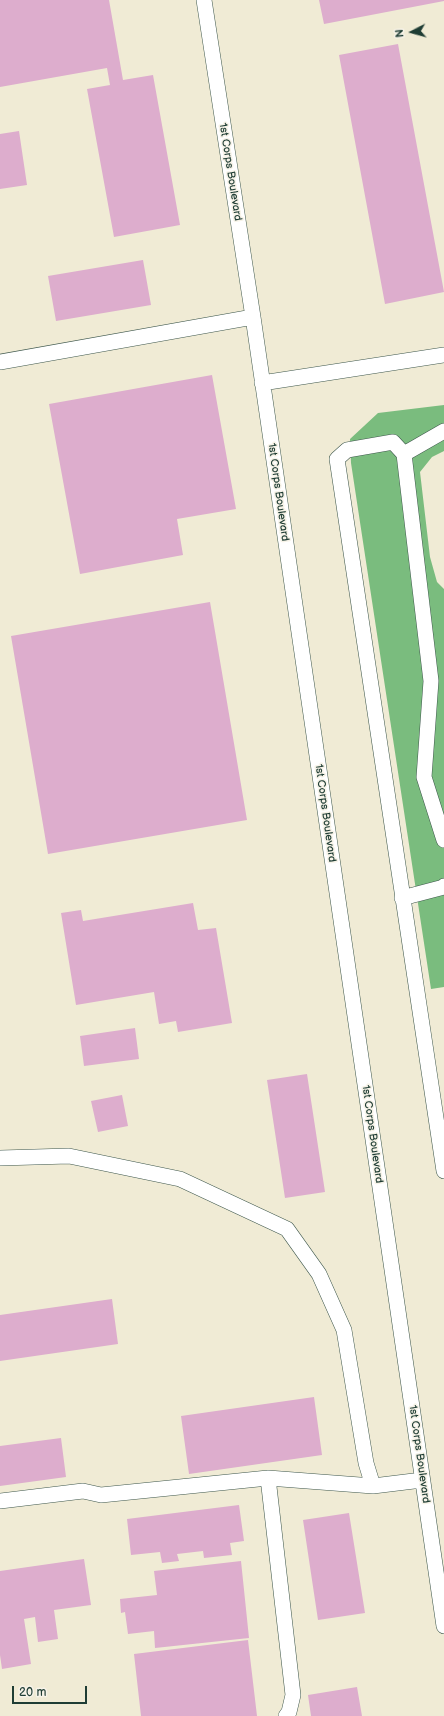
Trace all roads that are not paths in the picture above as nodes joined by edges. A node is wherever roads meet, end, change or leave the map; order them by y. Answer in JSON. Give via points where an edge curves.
{"nodes":[{"id":1,"x":204,"y":0,"type":"edge"},
{"id":2,"x":253,"y":317,"type":"junction"},
{"id":3,"x":444,"y":355,"type":"edge"},
{"id":4,"x":0,"y":362,"type":"edge"},
{"id":5,"x":262,"y":383,"type":"junction"},
{"id":6,"x":444,"y":431,"type":"edge"},
{"id":7,"x":404,"y":454,"type":"junction"},
{"id":8,"x":444,"y":840,"type":"edge"},
{"id":9,"x":444,"y":886,"type":"edge"},
{"id":10,"x":402,"y":898,"type":"junction"},
{"id":11,"x":0,"y":1158,"type":"edge"},
{"id":12,"x":444,"y":1171,"type":"edge"},
{"id":13,"x":268,"y":1478,"type":"junction"},
{"id":14,"x":422,"y":1480,"type":"junction"},
{"id":15,"x":372,"y":1486,"type":"junction"},
{"id":16,"x":0,"y":1501,"type":"edge"},
{"id":17,"x":444,"y":1626,"type":"edge"},
{"id":18,"x":286,"y":1716,"type":"edge"}],
"edges":[{"from":1,"to":2,"type":"lane","name":"1st Corps Boulevard"},
{"from":2,"to":4,"type":"lane"},
{"from":2,"to":5,"type":"lane","name":"1st Corps Boulevard"},
{"from":3,"to":5,"type":"lane"},
{"from":5,"to":14,"type":"lane","name":"1st Corps Boulevard"},
{"from":6,"to":7,"type":"lane"},
{"from":7,"to":8,"type":"lane","via":[[431,681],[424,777]]},
{"from":7,"to":10,"type":"lane","via":[[393,442],[347,450],[337,459]]},
{"from":9,"to":10,"type":"lane"},
{"from":10,"to":12,"type":"lane"},
{"from":11,"to":15,"type":"lane","via":[[69,1156],[180,1179],[287,1229],[319,1274],[344,1330]]},
{"from":13,"to":15,"type":"lane"},
{"from":13,"to":16,"type":"lane","via":[[100,1495],[82,1491]]},
{"from":13,"to":18,"type":"lane","via":[[293,1695]]},
{"from":14,"to":15,"type":"lane"},
{"from":14,"to":17,"type":"lane","name":"1st Corps Boulevard"}]}
